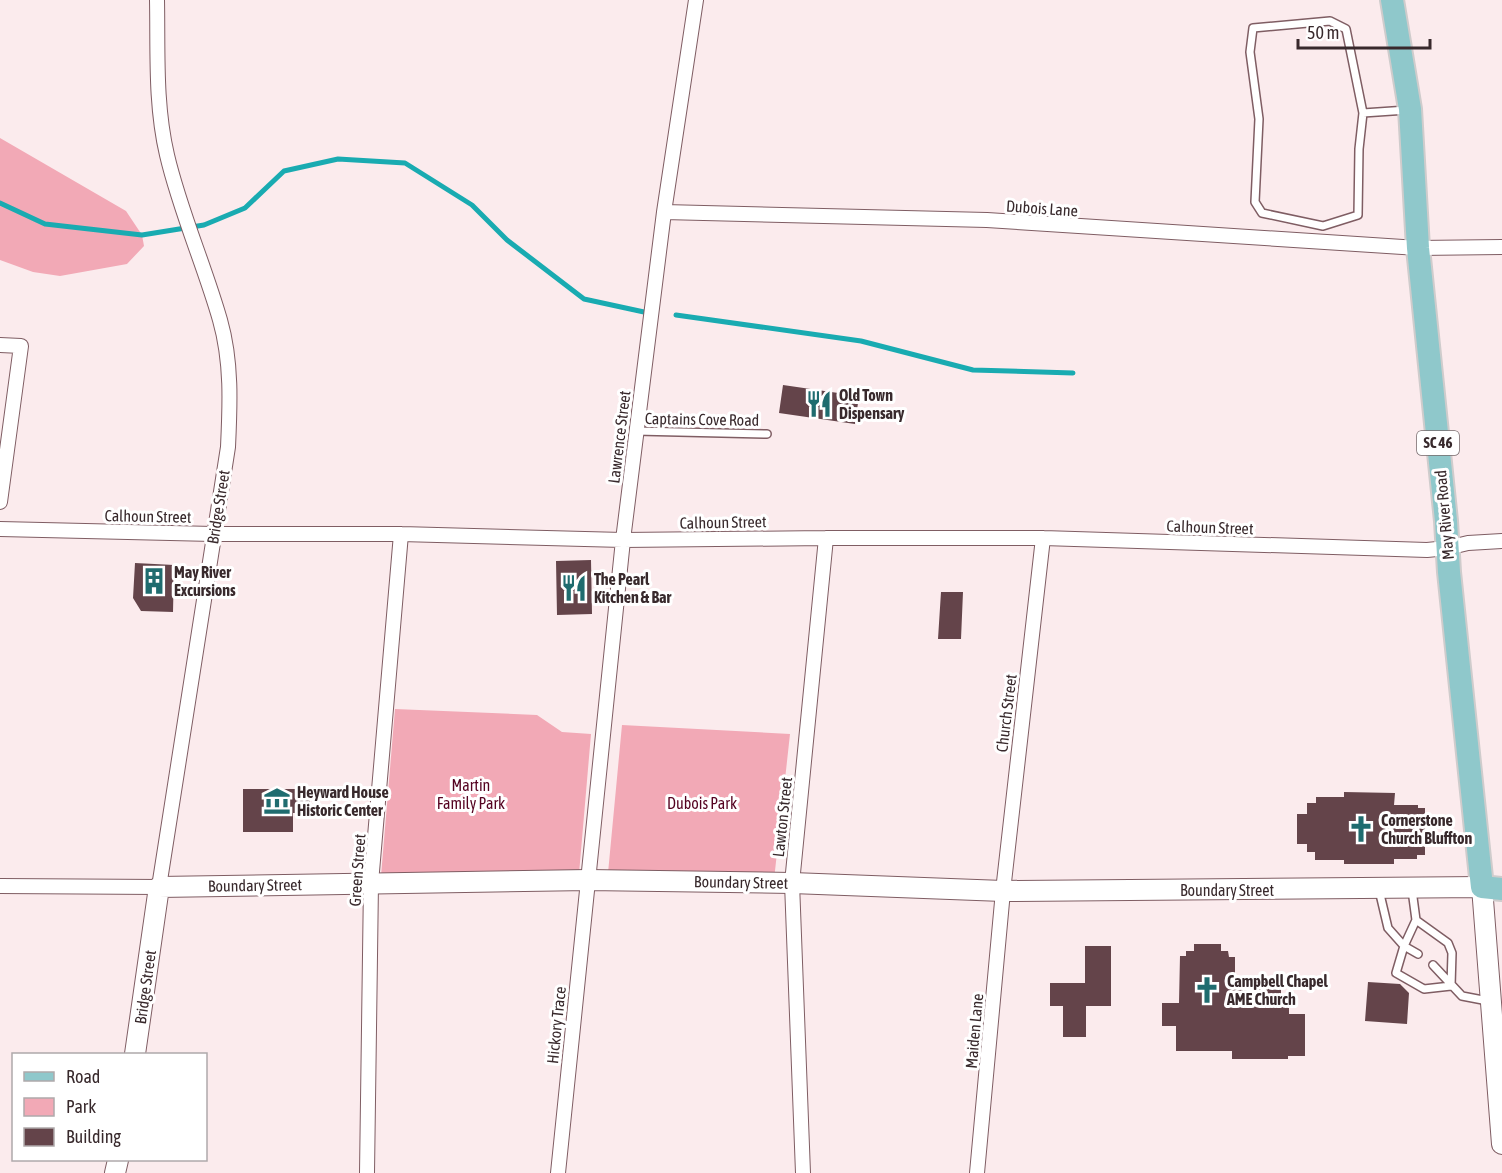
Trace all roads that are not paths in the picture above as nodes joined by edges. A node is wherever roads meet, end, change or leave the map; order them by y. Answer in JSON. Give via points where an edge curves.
{"nodes":[{"id":1,"x":157,"y":0,"type":"edge"},
{"id":2,"x":696,"y":0,"type":"edge"},
{"id":3,"x":1392,"y":0,"type":"edge"},
{"id":4,"x":1410,"y":109,"type":"junction"},
{"id":5,"x":1364,"y":113,"type":"junction"},
{"id":6,"x":664,"y":212,"type":"junction"},
{"id":7,"x":1502,"y":247,"type":"edge"},
{"id":8,"x":1418,"y":248,"type":"junction"},
{"id":9,"x":0,"y":345,"type":"edge"},
{"id":10,"x":636,"y":431,"type":"junction"},
{"id":11,"x":767,"y":434,"type":"dead end"},
{"id":12,"x":0,"y":502,"type":"edge"},
{"id":13,"x":0,"y":529,"type":"edge"},
{"id":14,"x":213,"y":534,"type":"junction"},
{"id":15,"x":401,"y":534,"type":"junction"},
{"id":16,"x":826,"y":538,"type":"junction"},
{"id":17,"x":1043,"y":538,"type":"junction"},
{"id":18,"x":623,"y":540,"type":"junction"},
{"id":19,"x":1502,"y":541,"type":"edge"},
{"id":20,"x":1447,"y":548,"type":"junction"},
{"id":21,"x":588,"y":880,"type":"junction"},
{"id":22,"x":371,"y":883,"type":"junction"},
{"id":23,"x":792,"y":883,"type":"junction"},
{"id":24,"x":0,"y":885,"type":"edge"},
{"id":25,"x":159,"y":886,"type":"junction"},
{"id":26,"x":1411,"y":888,"type":"junction"},
{"id":27,"x":1492,"y":888,"type":"edge"},
{"id":28,"x":1378,"y":889,"type":"junction"},
{"id":29,"x":1003,"y":891,"type":"junction"},
{"id":30,"x":1416,"y":920,"type":"junction"},
{"id":31,"x":1404,"y":946,"type":"junction"},
{"id":32,"x":1418,"y":954,"type":"dead end"},
{"id":33,"x":1432,"y":964,"type":"dead end"},
{"id":34,"x":1451,"y":986,"type":"junction"},
{"id":35,"x":1491,"y":1002,"type":"junction"},
{"id":36,"x":135,"y":1053,"type":"edge"},
{"id":37,"x":1502,"y":1144,"type":"edge"},
{"id":38,"x":367,"y":1173,"type":"edge"},
{"id":39,"x":558,"y":1173,"type":"edge"},
{"id":40,"x":803,"y":1173,"type":"edge"},
{"id":41,"x":977,"y":1173,"type":"edge"}],
"edges":[{"from":1,"to":14,"type":"street","name":"Bridge Street","via":[[161,124],[177,193],[227,353],[231,392],[228,447]]},
{"from":2,"to":6,"type":"street","name":"Lawrence Street"},
{"from":3,"to":4,"type":"main road","name":"May River Road","number":"SC 46"},
{"from":4,"to":5,"type":"lane"},
{"from":4,"to":8,"type":"main road","name":"May River Road","number":"SC 46"},
{"from":5,"to":5,"type":"lane","via":[[1346,29],[1330,21],[1253,28],[1250,52],[1259,119],[1255,201],[1262,213],[1323,226],[1358,215]]},
{"from":6,"to":8,"type":"street","name":"Dubois Lane","via":[[987,220]]},
{"from":6,"to":10,"type":"street","name":"Lawrence Street"},
{"from":7,"to":8,"type":"street","name":"Dubois Lane"},
{"from":8,"to":20,"type":"main road","name":"May River Road","number":"SC 46"},
{"from":9,"to":12,"type":"street","via":[[21,346]]},
{"from":10,"to":11,"type":"lane","name":"Captains Cove Road"},
{"from":10,"to":18,"type":"street","name":"Lawrence Street"},
{"from":13,"to":14,"type":"street","name":"Calhoun Street"},
{"from":14,"to":15,"type":"street","name":"Calhoun Street"},
{"from":14,"to":25,"type":"street","name":"Bridge Street"},
{"from":15,"to":18,"type":"street","name":"Calhoun Street"},
{"from":15,"to":22,"type":"street","name":"Green Street"},
{"from":16,"to":17,"type":"street","name":"Calhoun Street"},
{"from":16,"to":18,"type":"street","name":"Calhoun Street"},
{"from":16,"to":23,"type":"street","name":"Lawton Street"},
{"from":17,"to":20,"type":"street","name":"Calhoun Street"},
{"from":17,"to":29,"type":"street","name":"Church Street"},
{"from":18,"to":21,"type":"street","name":"Lawrence Street"},
{"from":19,"to":20,"type":"street","name":"Calhoun Street"},
{"from":20,"to":27,"type":"main road","name":"May River Road","number":"SC 46"},
{"from":21,"to":22,"type":"street","name":"Boundary Street"},
{"from":21,"to":23,"type":"street","name":"Boundary Street"},
{"from":21,"to":39,"type":"street","name":"Hickory Trace"},
{"from":22,"to":25,"type":"street","name":"Boundary Street"},
{"from":22,"to":38,"type":"street","name":"Green Street"},
{"from":23,"to":29,"type":"street","name":"Boundary Street"},
{"from":23,"to":40,"type":"street","name":"Lawton Street"},
{"from":24,"to":25,"type":"street","name":"Boundary Street"},
{"from":25,"to":36,"type":"street","name":"Bridge Street"},
{"from":26,"to":27,"type":"street","name":"Boundary Street"},
{"from":26,"to":28,"type":"street","name":"Boundary Street"},
{"from":26,"to":30,"type":"lane"},
{"from":27,"to":35,"type":"street"},
{"from":28,"to":29,"type":"street","name":"Boundary Street"},
{"from":28,"to":31,"type":"lane","via":[[1388,928]]},
{"from":29,"to":41,"type":"street","name":"Maiden Lane"},
{"from":30,"to":31,"type":"lane"},
{"from":30,"to":34,"type":"lane","via":[[1448,942],[1452,953]]},
{"from":31,"to":32,"type":"lane"},
{"from":31,"to":34,"type":"lane","via":[[1396,974],[1424,989]]},
{"from":33,"to":34,"type":"lane"},
{"from":34,"to":35,"type":"lane","via":[[1462,996]]},
{"from":35,"to":37,"type":"street"}]}
